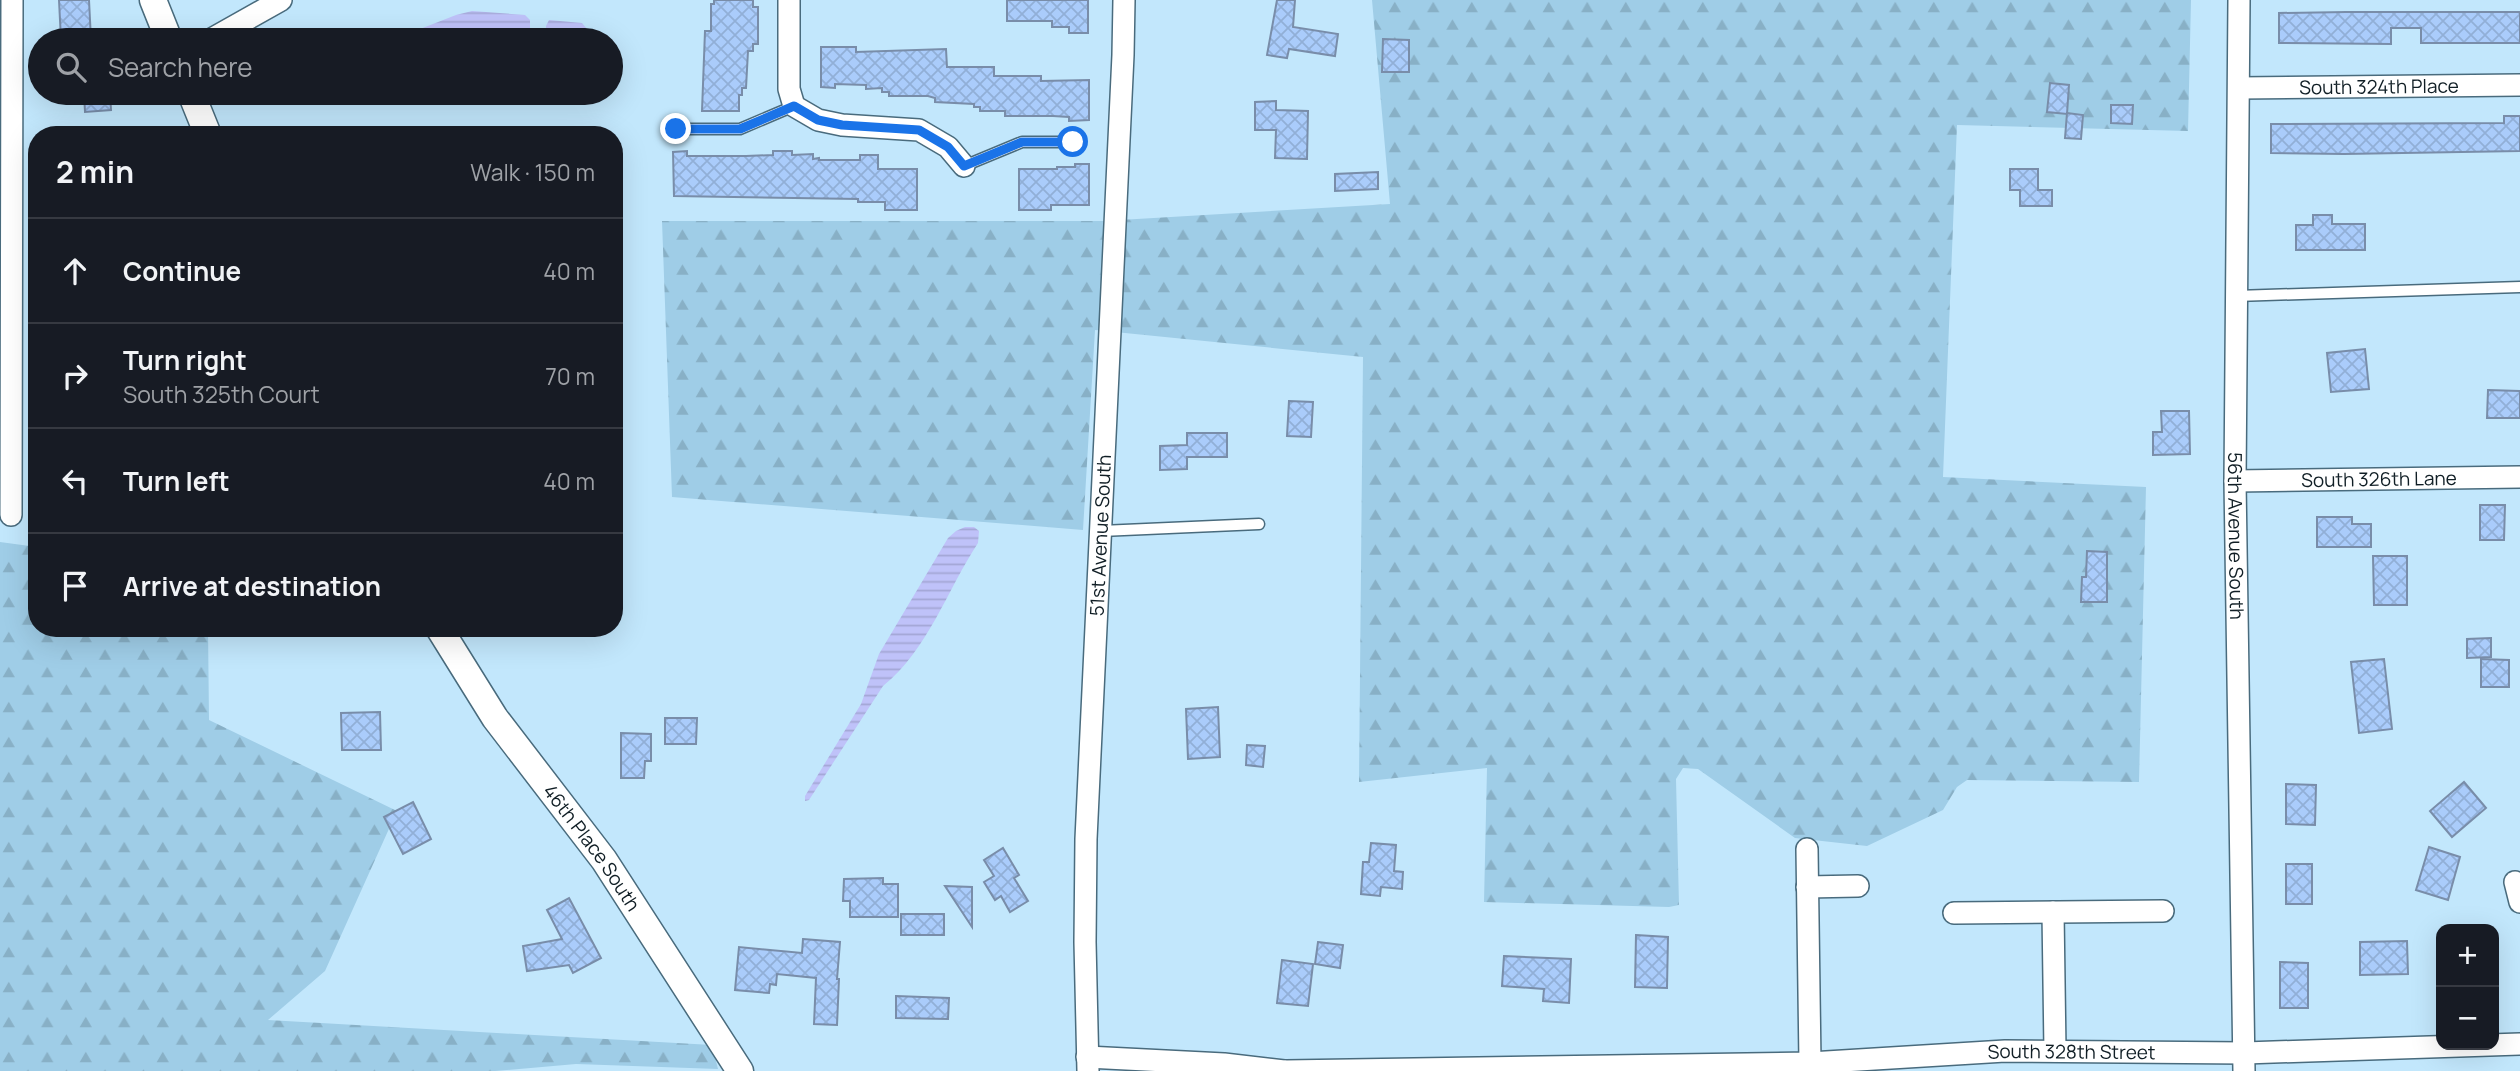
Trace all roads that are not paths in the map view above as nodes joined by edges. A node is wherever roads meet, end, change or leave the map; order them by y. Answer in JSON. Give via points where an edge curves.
{"nodes":[{"id":1,"x":12,"y":0,"type":"edge"},
{"id":2,"x":153,"y":0,"type":"edge"},
{"id":3,"x":281,"y":0,"type":"edge"},
{"id":4,"x":789,"y":0,"type":"edge"},
{"id":5,"x":1124,"y":0,"type":"edge"},
{"id":6,"x":2239,"y":0,"type":"edge"},
{"id":7,"x":164,"y":28,"type":"edge"},
{"id":8,"x":231,"y":28,"type":"edge"},
{"id":9,"x":2520,"y":85,"type":"edge"},
{"id":10,"x":2239,"y":88,"type":"junction"},
{"id":11,"x":196,"y":105,"type":"edge"},
{"id":12,"x":794,"y":106,"type":"junction"},
{"id":13,"x":204,"y":126,"type":"edge"},
{"id":14,"x":676,"y":129,"type":"dead end"},
{"id":15,"x":1073,"y":142,"type":"dead end"},
{"id":16,"x":964,"y":166,"type":"joint"},
{"id":17,"x":2520,"y":287,"type":"edge"},
{"id":18,"x":2236,"y":296,"type":"junction"},
{"id":19,"x":2520,"y":477,"type":"edge"},
{"id":20,"x":2235,"y":481,"type":"junction"},
{"id":21,"x":11,"y":515,"type":"dead end"},
{"id":22,"x":1258,"y":524,"type":"dead end"},
{"id":23,"x":1101,"y":531,"type":"junction"},
{"id":24,"x":445,"y":637,"type":"edge"},
{"id":25,"x":1807,"y":849,"type":"dead end"},
{"id":26,"x":1858,"y":886,"type":"dead end"},
{"id":27,"x":1807,"y":887,"type":"junction"},
{"id":28,"x":2163,"y":911,"type":"dead end"},
{"id":29,"x":2053,"y":912,"type":"junction"},
{"id":30,"x":1954,"y":913,"type":"dead end"},
{"id":31,"x":2520,"y":1044,"type":"edge"},
{"id":32,"x":2054,"y":1051,"type":"junction"},
{"id":33,"x":2244,"y":1062,"type":"edge"},
{"id":34,"x":1810,"y":1063,"type":"junction"},
{"id":35,"x":1087,"y":1064,"type":"edge"},
{"id":36,"x":740,"y":1071,"type":"edge"},
{"id":37,"x":1285,"y":1071,"type":"edge"}],
"edges":[{"from":1,"to":21,"type":"street"},
{"from":2,"to":7,"type":"street"},
{"from":3,"to":8,"type":"street"},
{"from":4,"to":12,"type":"street","via":[[789,89]]},
{"from":5,"to":23,"type":"street","name":"51st Avenue South"},
{"from":6,"to":10,"type":"street","name":"56th Avenue South"},
{"from":9,"to":10,"type":"street","name":"South 324th Place"},
{"from":10,"to":18,"type":"street","name":"56th Avenue South"},
{"from":11,"to":13,"type":"street"},
{"from":12,"to":14,"type":"lane","via":[[740,129]]},
{"from":12,"to":16,"type":"street","via":[[818,120],[842,125],[919,130],[948,147]]},
{"from":15,"to":16,"type":"lane","via":[[1022,142]]},
{"from":17,"to":18,"type":"lane"},
{"from":18,"to":20,"type":"street","name":"56th Avenue South"},
{"from":19,"to":20,"type":"street","name":"South 326th Lane"},
{"from":20,"to":33,"type":"street","name":"56th Avenue South"},
{"from":22,"to":23,"type":"lane"},
{"from":23,"to":35,"type":"street","name":"51st Avenue South","via":[[1086,839]]},
{"from":24,"to":36,"type":"street","name":"46th Place South","via":[[495,718],[604,860]]},
{"from":25,"to":27,"type":"street"},
{"from":26,"to":27,"type":"street"},
{"from":27,"to":34,"type":"street"},
{"from":28,"to":29,"type":"street"},
{"from":29,"to":30,"type":"street"},
{"from":29,"to":32,"type":"street"},
{"from":31,"to":33,"type":"street","name":"South 328th Street"},
{"from":32,"to":33,"type":"street","name":"South 328th Street"},
{"from":32,"to":34,"type":"street","name":"South 328th Street"},
{"from":34,"to":37,"type":"street","name":"South 328th Street"},
{"from":35,"to":37,"type":"street","name":"South 328th Street","via":[[1224,1064]]}]}
